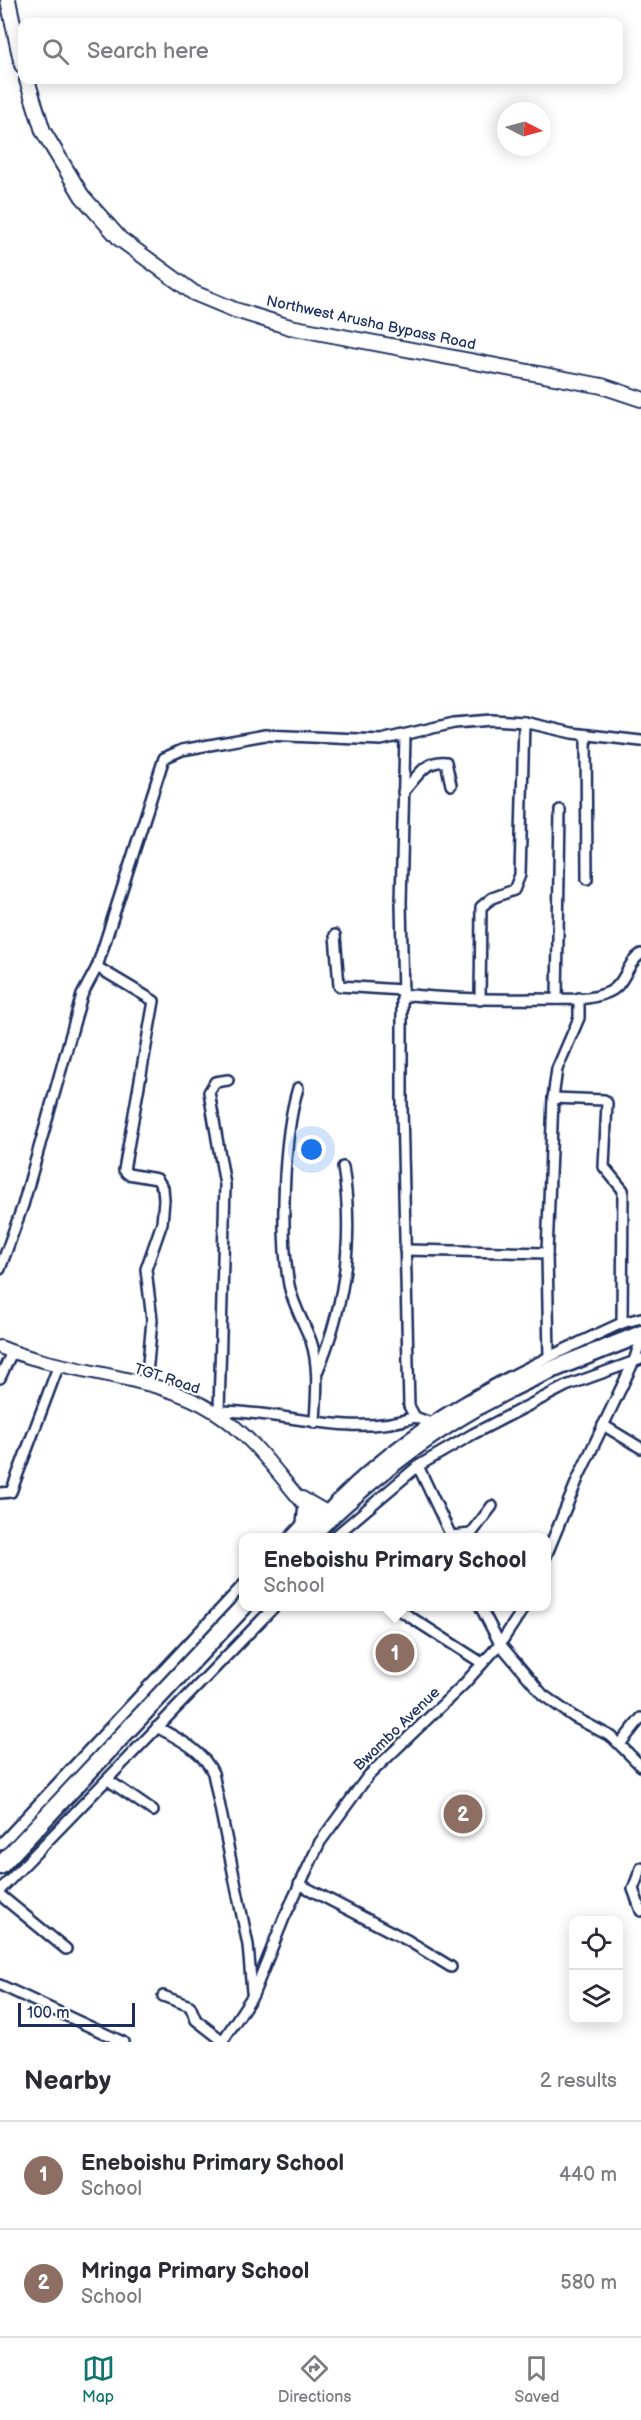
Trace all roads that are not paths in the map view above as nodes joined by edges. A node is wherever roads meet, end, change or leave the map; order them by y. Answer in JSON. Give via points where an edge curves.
{"nodes":[{"id":1,"x":8,"y":0,"type":"edge"},
{"id":2,"x":18,"y":46,"type":"edge"},
{"id":3,"x":28,"y":84,"type":"edge"},
{"id":4,"x":641,"y":399,"type":"edge"},
{"id":5,"x":524,"y":722,"type":"junction"},
{"id":6,"x":586,"y":735,"type":"junction"},
{"id":7,"x":405,"y":736,"type":"junction"},
{"id":8,"x":641,"y":741,"type":"edge"},
{"id":9,"x":451,"y":785,"type":"dead end"},
{"id":10,"x":403,"y":792,"type":"junction"},
{"id":11,"x":560,"y":810,"type":"dead end"},
{"id":12,"x":587,"y":879,"type":"dead end"},
{"id":13,"x":335,"y":935,"type":"dead end"},
{"id":14,"x":641,"y":954,"type":"edge"},
{"id":15,"x":97,"y":967,"type":"junction"},
{"id":16,"x":403,"y":993,"type":"junction"},
{"id":17,"x":579,"y":998,"type":"junction"},
{"id":18,"x":557,"y":999,"type":"junction"},
{"id":19,"x":480,"y":1000,"type":"junction"},
{"id":20,"x":228,"y":1080,"type":"dead end"},
{"id":21,"x":298,"y":1088,"type":"dead end"},
{"id":22,"x":553,"y":1098,"type":"junction"},
{"id":23,"x":344,"y":1167,"type":"dead end"},
{"id":24,"x":405,"y":1250,"type":"junction"},
{"id":25,"x":547,"y":1253,"type":"junction"},
{"id":26,"x":0,"y":1269,"type":"edge"},
{"id":27,"x":641,"y":1318,"type":"edge"},
{"id":28,"x":622,"y":1323,"type":"junction"},
{"id":29,"x":641,"y":1334,"type":"edge"},
{"id":30,"x":641,"y":1340,"type":"edge"},
{"id":31,"x":6,"y":1350,"type":"edge"},
{"id":32,"x":549,"y":1357,"type":"junction"},
{"id":33,"x":638,"y":1360,"type":"edge"},
{"id":34,"x":58,"y":1366,"type":"junction"},
{"id":35,"x":317,"y":1373,"type":"junction"},
{"id":36,"x":0,"y":1378,"type":"edge"},
{"id":37,"x":146,"y":1385,"type":"junction"},
{"id":38,"x":216,"y":1411,"type":"junction"},
{"id":39,"x":415,"y":1417,"type":"junction"},
{"id":40,"x":428,"y":1422,"type":"junction"},
{"id":41,"x":315,"y":1423,"type":"junction"},
{"id":42,"x":603,"y":1425,"type":"junction"},
{"id":43,"x":641,"y":1448,"type":"edge"},
{"id":44,"x":418,"y":1466,"type":"junction"},
{"id":45,"x":293,"y":1492,"type":"junction"},
{"id":46,"x":0,"y":1493,"type":"edge"},
{"id":47,"x":492,"y":1506,"type":"dead end"},
{"id":48,"x":321,"y":1519,"type":"edge"},
{"id":49,"x":297,"y":1533,"type":"edge"},
{"id":50,"x":310,"y":1533,"type":"edge"},
{"id":51,"x":450,"y":1533,"type":"edge"},
{"id":52,"x":472,"y":1533,"type":"edge"},
{"id":53,"x":551,"y":1545,"type":"edge"},
{"id":54,"x":239,"y":1589,"type":"edge"},
{"id":55,"x":239,"y":1611,"type":"edge"},
{"id":56,"x":270,"y":1611,"type":"edge"},
{"id":57,"x":401,"y":1611,"type":"edge"},
{"id":58,"x":483,"y":1611,"type":"edge"},
{"id":59,"x":522,"y":1611,"type":"edge"},
{"id":60,"x":500,"y":1644,"type":"junction"},
{"id":61,"x":482,"y":1663,"type":"junction"},
{"id":62,"x":641,"y":1718,"type":"edge"},
{"id":63,"x":157,"y":1726,"type":"junction"},
{"id":64,"x":621,"y":1743,"type":"junction"},
{"id":65,"x":641,"y":1766,"type":"edge"},
{"id":66,"x":108,"y":1780,"type":"junction"},
{"id":67,"x":153,"y":1811,"type":"dead end"},
{"id":68,"x":0,"y":1845,"type":"edge"},
{"id":69,"x":0,"y":1866,"type":"edge"},
{"id":70,"x":641,"y":1868,"type":"edge"},
{"id":71,"x":299,"y":1884,"type":"junction"},
{"id":72,"x":0,"y":1890,"type":"edge"},
{"id":73,"x":0,"y":1895,"type":"edge"},
{"id":74,"x":641,"y":1911,"type":"edge"},
{"id":75,"x":66,"y":1949,"type":"dead end"},
{"id":76,"x":451,"y":1967,"type":"dead end"},
{"id":77,"x":0,"y":1985,"type":"edge"},
{"id":78,"x":253,"y":1995,"type":"junction"},
{"id":79,"x":163,"y":1996,"type":"dead end"},
{"id":80,"x":222,"y":2041,"type":"edge"},
{"id":81,"x":123,"y":2042,"type":"edge"}],
"edges":[{"from":1,"to":2,"type":"main road"},
{"from":3,"to":4,"type":"main road","name":"Northwest Arusha Bypass Road","via":[[43,131],[81,196],[120,239],[194,293],[290,327],[602,386]]},
{"from":5,"to":6,"type":"street"},
{"from":5,"to":7,"type":"street","via":[[472,721]]},
{"from":5,"to":19,"type":"street","via":[[519,884],[508,895],[492,898],[481,907]]},
{"from":6,"to":8,"type":"street"},
{"from":6,"to":12,"type":"street"},
{"from":7,"to":10,"type":"street"},
{"from":7,"to":15,"type":"street","via":[[381,740],[265,735],[182,750],[164,758]]},
{"from":9,"to":10,"type":"street","via":[[446,762],[440,762],[424,768]]},
{"from":10,"to":16,"type":"street"},
{"from":11,"to":18,"type":"street"},
{"from":13,"to":16,"type":"street","via":[[339,986]]},
{"from":14,"to":17,"type":"street","via":[[612,990]]},
{"from":15,"to":26,"type":"street","via":[[82,995]]},
{"from":15,"to":37,"type":"street","via":[[154,1001],[124,1170],[157,1179],[163,1188],[162,1223],[146,1269],[152,1320]]},
{"from":16,"to":19,"type":"street"},
{"from":16,"to":24,"type":"street"},
{"from":17,"to":18,"type":"street"},
{"from":17,"to":22,"type":"street","via":[[579,1018],[557,1069]]},
{"from":18,"to":19,"type":"street"},
{"from":20,"to":38,"type":"street","via":[[215,1082],[209,1092],[225,1185]]},
{"from":21,"to":35,"type":"street","via":[[288,1138],[287,1262],[289,1287],[310,1340]]},
{"from":22,"to":25,"type":"street"},
{"from":22,"to":28,"type":"street","via":[[607,1103],[604,1167],[623,1190]]},
{"from":23,"to":35,"type":"street","via":[[350,1217],[342,1298]]},
{"from":24,"to":25,"type":"street"},
{"from":24,"to":39,"type":"street","via":[[409,1406]]},
{"from":25,"to":32,"type":"street"},
{"from":27,"to":28,"type":"street"},
{"from":28,"to":32,"type":"street"},
{"from":29,"to":48,"type":"highway","via":[[549,1371],[455,1419]]},
{"from":30,"to":33,"type":"street"},
{"from":31,"to":34,"type":"street","name":"TGT Road"},
{"from":31,"to":36,"type":"street"},
{"from":32,"to":40,"type":"street"},
{"from":33,"to":42,"type":"street"},
{"from":33,"to":44,"type":"street","via":[[566,1386]]},
{"from":34,"to":37,"type":"street","name":"TGT Road"},
{"from":34,"to":46,"type":"street","via":[[11,1492]]},
{"from":35,"to":41,"type":"street"},
{"from":37,"to":38,"type":"street","name":"TGT Road"},
{"from":38,"to":41,"type":"street","via":[[257,1412]]},
{"from":38,"to":45,"type":"street","name":"TGT Road","via":[[248,1438]]},
{"from":39,"to":40,"type":"street"},
{"from":39,"to":41,"type":"street","via":[[389,1423]]},
{"from":40,"to":48,"type":"street","via":[[349,1486]]},
{"from":42,"to":43,"type":"street"},
{"from":42,"to":53,"type":"street"},
{"from":44,"to":48,"type":"street"},
{"from":44,"to":51,"type":"street"},
{"from":45,"to":48,"type":"street","name":"TGT Road"},
{"from":45,"to":48,"type":"street"},
{"from":47,"to":52,"type":"street"},
{"from":48,"to":49,"type":"street"},
{"from":48,"to":50,"type":"highway"},
{"from":54,"to":68,"type":"street"},
{"from":55,"to":69,"type":"highway"},
{"from":56,"to":63,"type":"street"},
{"from":57,"to":61,"type":"street"},
{"from":58,"to":60,"type":"street"},
{"from":59,"to":60,"type":"street","name":"Bwambo Avenue"},
{"from":60,"to":61,"type":"street","name":"Bwambo Avenue"},
{"from":60,"to":64,"type":"street","via":[[555,1706]]},
{"from":61,"to":71,"type":"street","name":"Bwambo Avenue","via":[[368,1776],[320,1842]]},
{"from":62,"to":64,"type":"street"},
{"from":63,"to":66,"type":"street"},
{"from":63,"to":78,"type":"street","via":[[195,1749],[213,1773],[248,1945]]},
{"from":64,"to":65,"type":"street"},
{"from":66,"to":67,"type":"street"},
{"from":66,"to":72,"type":"street"},
{"from":70,"to":74,"type":"street","via":[[633,1889]]},
{"from":71,"to":76,"type":"street"},
{"from":71,"to":78,"type":"street","name":"Bwambo Avenue"},
{"from":73,"to":75,"type":"street"},
{"from":77,"to":81,"type":"street"},
{"from":78,"to":80,"type":"street","name":"Bwambo Avenue"},
{"from":79,"to":80,"type":"street","via":[[190,2006],[196,2020]]}]}
